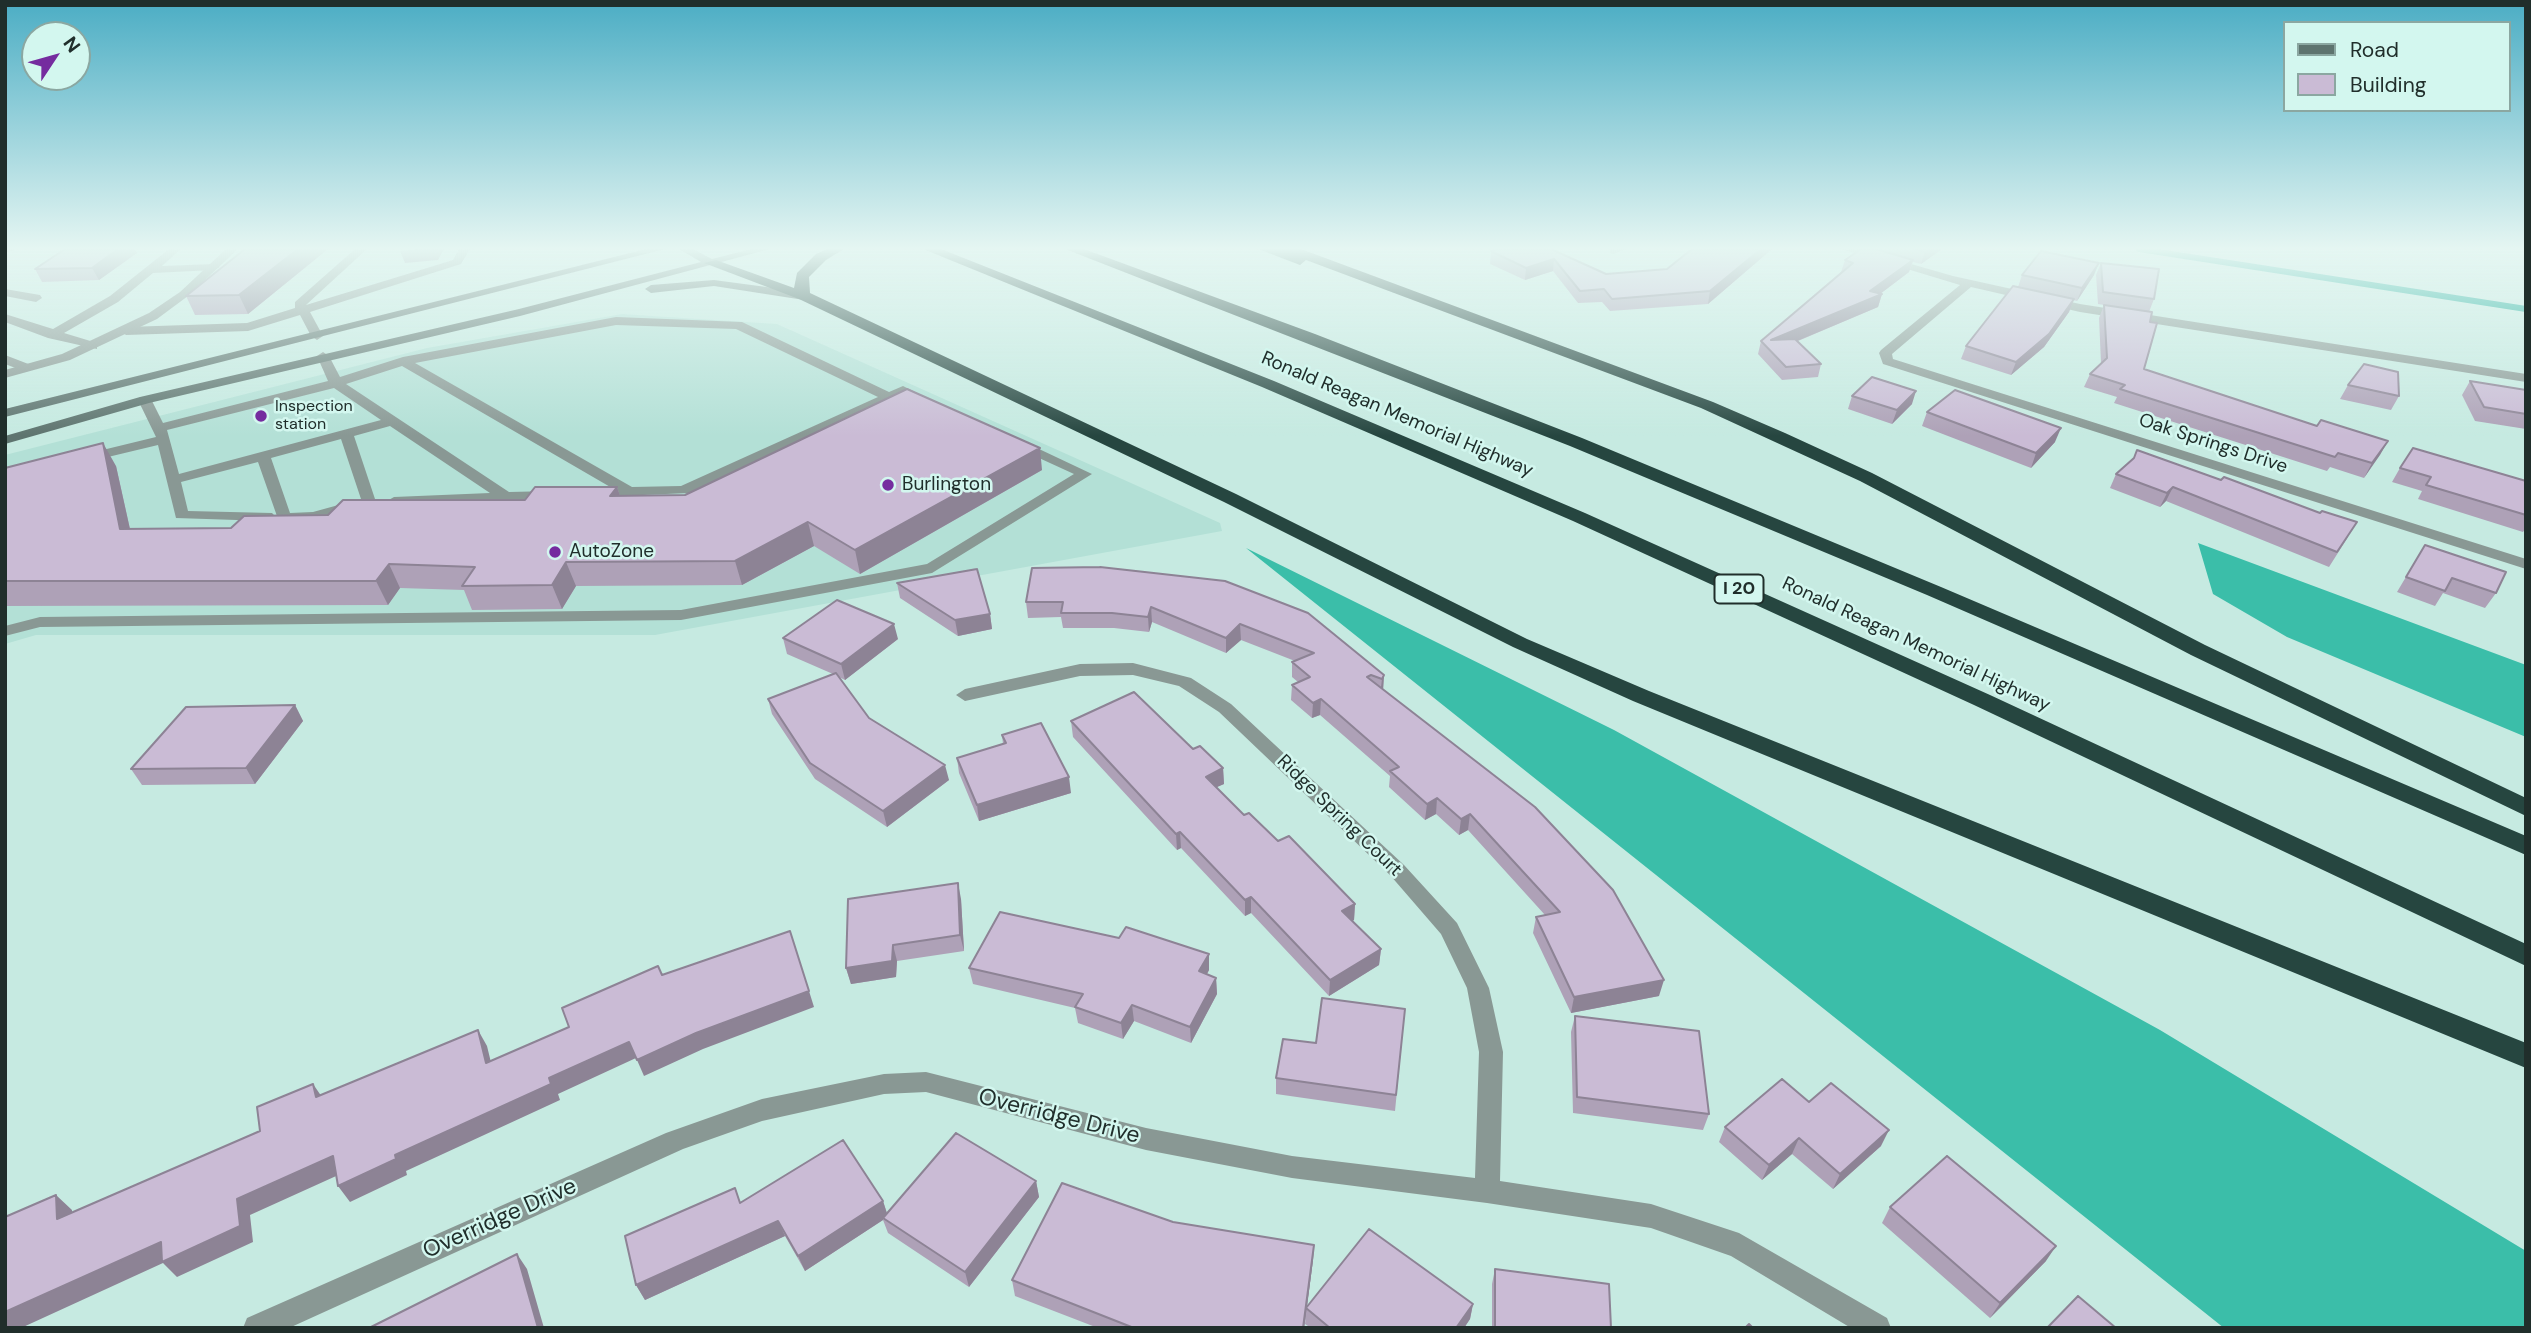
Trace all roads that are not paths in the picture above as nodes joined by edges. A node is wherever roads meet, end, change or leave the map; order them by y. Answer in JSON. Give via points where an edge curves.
{"nodes":[{"id":1,"x":93,"y":311,"type":"edge"},
{"id":2,"x":159,"y":311,"type":"edge"},
{"id":3,"x":299,"y":311,"type":"edge"},
{"id":4,"x":304,"y":311,"type":"edge"},
{"id":5,"x":418,"y":311,"type":"edge"},
{"id":6,"x":436,"y":311,"type":"edge"},
{"id":7,"x":523,"y":311,"type":"edge"},
{"id":8,"x":525,"y":311,"type":"edge"},
{"id":9,"x":836,"y":311,"type":"edge"},
{"id":10,"x":1085,"y":311,"type":"edge"},
{"id":11,"x":1240,"y":311,"type":"edge"},
{"id":12,"x":1457,"y":311,"type":"edge"},
{"id":13,"x":1936,"y":311,"type":"edge"},
{"id":14,"x":2100,"y":311,"type":"edge"},
{"id":15,"x":520,"y":312,"type":"junction"},
{"id":16,"x":5,"y":317,"type":"edge"},
{"id":17,"x":126,"y":331,"type":"junction"},
{"id":18,"x":52,"y":335,"type":"junction"},
{"id":19,"x":317,"y":336,"type":"junction"},
{"id":20,"x":93,"y":346,"type":"junction"},
{"id":21,"x":323,"y":356,"type":"junction"},
{"id":22,"x":5,"y":359,"type":"edge"},
{"id":23,"x":403,"y":361,"type":"junction"},
{"id":24,"x":26,"y":368,"type":"junction"},
{"id":25,"x":5,"y":374,"type":"edge"},
{"id":26,"x":2526,"y":378,"type":"edge"},
{"id":27,"x":336,"y":383,"type":"junction"},
{"id":28,"x":889,"y":397,"type":"junction"},
{"id":29,"x":145,"y":400,"type":"junction"},
{"id":30,"x":939,"y":407,"type":"edge"},
{"id":31,"x":5,"y":413,"type":"edge"},
{"id":32,"x":392,"y":421,"type":"junction"},
{"id":33,"x":346,"y":433,"type":"junction"},
{"id":34,"x":161,"y":434,"type":"junction"},
{"id":35,"x":1000,"y":435,"type":"edge"},
{"id":36,"x":5,"y":440,"type":"edge"},
{"id":37,"x":263,"y":455,"type":"junction"},
{"id":38,"x":71,"y":462,"type":"edge"},
{"id":39,"x":173,"y":480,"type":"junction"},
{"id":40,"x":629,"y":492,"type":"junction"},
{"id":41,"x":506,"y":497,"type":"junction"},
{"id":42,"x":369,"y":502,"type":"junction"},
{"id":43,"x":283,"y":516,"type":"junction"},
{"id":44,"x":2526,"y":564,"type":"edge"},
{"id":45,"x":5,"y":631,"type":"edge"},
{"id":46,"x":965,"y":695,"type":"dead end"},
{"id":47,"x":2526,"y":808,"type":"edge"},
{"id":48,"x":2526,"y":846,"type":"edge"},
{"id":49,"x":2526,"y":956,"type":"edge"},
{"id":50,"x":2526,"y":1056,"type":"edge"},
{"id":51,"x":1487,"y":1191,"type":"junction"},
{"id":52,"x":257,"y":1328,"type":"edge"},
{"id":53,"x":1877,"y":1328,"type":"edge"}],
"edges":[{"from":1,"to":18,"type":"street"},
{"from":2,"to":17,"type":"street"},
{"from":3,"to":17,"type":"street","via":[[248,327]]},
{"from":4,"to":19,"type":"street"},
{"from":5,"to":19,"type":"main road"},
{"from":6,"to":21,"type":"main road","via":[[344,337],[329,345]]},
{"from":7,"to":15,"type":"main road"},
{"from":8,"to":15,"type":"main road"},
{"from":9,"to":50,"type":"highway","via":[[1230,498],[1520,643]]},
{"from":10,"to":49,"type":"highway","name":"Ronald Reagan Memorial Highway","number":"I 20","via":[[1578,517],[1982,700]]},
{"from":11,"to":48,"type":"highway","name":"Ronald Reagan Memorial Highway","via":[[1576,442]]},
{"from":12,"to":47,"type":"highway","via":[[1707,405],[1866,477],[2197,650]]},
{"from":13,"to":44,"type":"street","name":"Oak Springs Drive","via":[[1885,353],[1888,361]]},
{"from":14,"to":26,"type":"street"},
{"from":15,"to":21,"type":"main road"},
{"from":16,"to":18,"type":"street"},
{"from":17,"to":20,"type":"street"},
{"from":18,"to":20,"type":"street"},
{"from":19,"to":29,"type":"main road","via":[[301,348],[208,371]]},
{"from":19,"to":31,"type":"main road"},
{"from":20,"to":24,"type":"street"},
{"from":21,"to":27,"type":"street"},
{"from":21,"to":29,"type":"main road"},
{"from":22,"to":24,"type":"street"},
{"from":23,"to":27,"type":"street"},
{"from":23,"to":28,"type":"street","via":[[616,321],[738,325]]},
{"from":23,"to":40,"type":"street"},
{"from":24,"to":25,"type":"street"},
{"from":27,"to":32,"type":"street"},
{"from":27,"to":34,"type":"street"},
{"from":28,"to":30,"type":"street","via":[[903,390]]},
{"from":28,"to":40,"type":"street","via":[[684,490]]},
{"from":29,"to":34,"type":"street"},
{"from":29,"to":36,"type":"main road"},
{"from":32,"to":33,"type":"street"},
{"from":32,"to":41,"type":"street"},
{"from":33,"to":37,"type":"street"},
{"from":33,"to":42,"type":"street"},
{"from":34,"to":38,"type":"street"},
{"from":34,"to":39,"type":"street"},
{"from":35,"to":45,"type":"street","via":[[1085,474],[932,568],[681,615],[40,622]]},
{"from":37,"to":39,"type":"street"},
{"from":37,"to":43,"type":"street"},
{"from":39,"to":43,"type":"street","via":[[181,515]]},
{"from":40,"to":41,"type":"street"},
{"from":41,"to":42,"type":"street"},
{"from":42,"to":43,"type":"street","via":[[313,517]]},
{"from":46,"to":51,"type":"street","name":"Ridge Spring Court","via":[[1080,670],[1133,669],[1185,682],[1226,708],[1397,870],[1449,929],[1478,988],[1491,1052]]},
{"from":51,"to":52,"type":"street","name":"Overridge Drive","via":[[1292,1167],[1146,1139],[926,1082],[884,1084],[762,1110],[676,1142]]},
{"from":51,"to":53,"type":"street","name":"Overridge Drive","via":[[1651,1216],[1739,1245]]}]}
